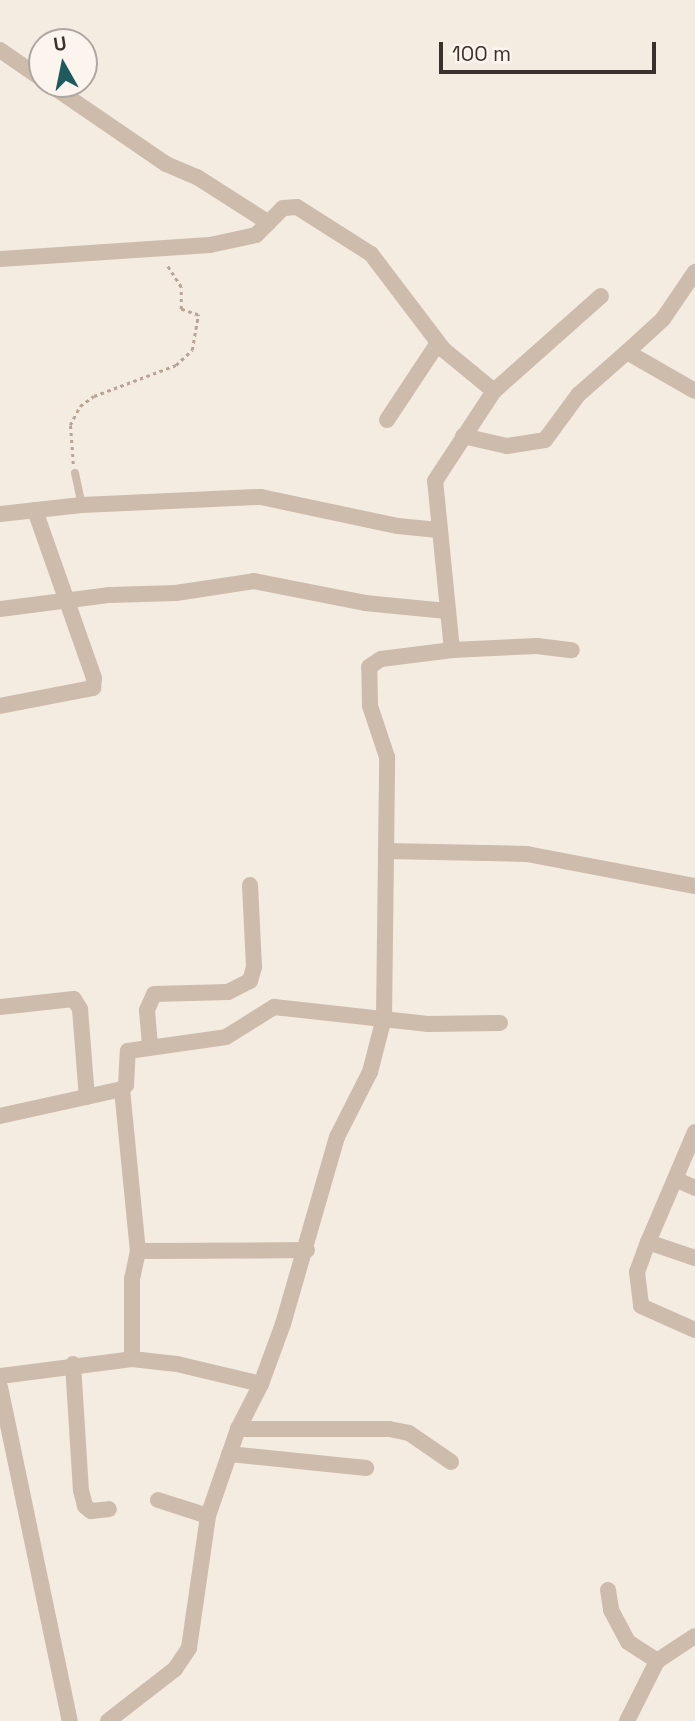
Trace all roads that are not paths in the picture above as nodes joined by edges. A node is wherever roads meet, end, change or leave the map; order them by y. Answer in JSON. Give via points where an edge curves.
{"nodes":[{"id":1,"x":0,"y":50,"type":"edge"},
{"id":2,"x":28,"y":69,"type":"edge"},
{"id":3,"x":69,"y":98,"type":"edge"},
{"id":4,"x":269,"y":223,"type":"junction"},
{"id":5,"x":0,"y":259,"type":"edge"},
{"id":6,"x":695,"y":272,"type":"edge"},
{"id":7,"x":601,"y":296,"type":"dead end"},
{"id":8,"x":438,"y":342,"type":"junction"},
{"id":9,"x":627,"y":352,"type":"junction"},
{"id":10,"x":494,"y":391,"type":"junction"},
{"id":11,"x":695,"y":391,"type":"edge"},
{"id":12,"x":387,"y":420,"type":"dead end"},
{"id":13,"x":463,"y":436,"type":"junction"},
{"id":14,"x":75,"y":473,"type":"road end"},
{"id":15,"x":82,"y":505,"type":"junction"},
{"id":16,"x":35,"y":510,"type":"junction"},
{"id":17,"x":0,"y":514,"type":"edge"},
{"id":18,"x":438,"y":530,"type":"junction"},
{"id":19,"x":69,"y":600,"type":"junction"},
{"id":20,"x":0,"y":609,"type":"edge"},
{"id":21,"x":447,"y":611,"type":"junction"},
{"id":22,"x":452,"y":650,"type":"junction"},
{"id":23,"x":572,"y":650,"type":"dead end"},
{"id":24,"x":0,"y":706,"type":"edge"},
{"id":25,"x":386,"y":851,"type":"junction"},
{"id":26,"x":250,"y":885,"type":"dead end"},
{"id":27,"x":695,"y":886,"type":"edge"},
{"id":28,"x":0,"y":1007,"type":"edge"},
{"id":29,"x":384,"y":1018,"type":"junction"},
{"id":30,"x":500,"y":1023,"type":"dead end"},
{"id":31,"x":150,"y":1045,"type":"junction"},
{"id":32,"x":122,"y":1089,"type":"junction"},
{"id":33,"x":87,"y":1097,"type":"junction"},
{"id":34,"x":0,"y":1116,"type":"edge"},
{"id":35,"x":695,"y":1132,"type":"edge"},
{"id":36,"x":675,"y":1180,"type":"junction"},
{"id":37,"x":695,"y":1188,"type":"edge"},
{"id":38,"x":648,"y":1242,"type":"junction"},
{"id":39,"x":307,"y":1250,"type":"junction"},
{"id":40,"x":138,"y":1251,"type":"junction"},
{"id":41,"x":695,"y":1258,"type":"edge"},
{"id":42,"x":695,"y":1330,"type":"edge"},
{"id":43,"x":132,"y":1359,"type":"junction"},
{"id":44,"x":73,"y":1364,"type":"junction"},
{"id":45,"x":0,"y":1376,"type":"edge"},
{"id":46,"x":261,"y":1384,"type":"junction"},
{"id":47,"x":0,"y":1387,"type":"edge"},
{"id":48,"x":238,"y":1429,"type":"junction"},
{"id":49,"x":229,"y":1454,"type":"junction"},
{"id":50,"x":451,"y":1462,"type":"dead end"},
{"id":51,"x":366,"y":1468,"type":"dead end"},
{"id":52,"x":158,"y":1500,"type":"dead end"},
{"id":53,"x":109,"y":1509,"type":"dead end"},
{"id":54,"x":208,"y":1516,"type":"junction"},
{"id":55,"x":608,"y":1590,"type":"dead end"},
{"id":56,"x":695,"y":1636,"type":"edge"},
{"id":57,"x":657,"y":1661,"type":"junction"},
{"id":58,"x":70,"y":1721,"type":"edge"},
{"id":59,"x":108,"y":1721,"type":"edge"},
{"id":60,"x":627,"y":1721,"type":"edge"}],
"edges":[{"from":1,"to":2,"type":"street"},
{"from":3,"to":4,"type":"street","via":[[166,164],[197,177]]},
{"from":4,"to":5,"type":"street","via":[[248,237]]},
{"from":4,"to":8,"type":"street","via":[[283,208],[297,207],[367,251]]},
{"from":6,"to":9,"type":"street","via":[[663,319]]},
{"from":7,"to":10,"type":"street"},
{"from":8,"to":10,"type":"street"},
{"from":8,"to":12,"type":"street"},
{"from":9,"to":11,"type":"street"},
{"from":9,"to":13,"type":"street","via":[[578,395],[545,440],[507,446]]},
{"from":10,"to":13,"type":"street"},
{"from":13,"to":18,"type":"street","via":[[434,485]]},
{"from":14,"to":15,"type":"lane"},
{"from":15,"to":16,"type":"street"},
{"from":15,"to":18,"type":"street","via":[[261,497]]},
{"from":16,"to":17,"type":"street"},
{"from":16,"to":19,"type":"street"},
{"from":18,"to":21,"type":"street"},
{"from":19,"to":20,"type":"street"},
{"from":19,"to":21,"type":"street","via":[[176,593],[254,581],[365,603]]},
{"from":19,"to":24,"type":"street","via":[[94,678],[93,688]]},
{"from":21,"to":22,"type":"street"},
{"from":22,"to":23,"type":"street","via":[[537,646]]},
{"from":22,"to":25,"type":"street","via":[[381,659],[369,667],[370,706],[387,757]]},
{"from":25,"to":27,"type":"street","via":[[527,853]]},
{"from":25,"to":29,"type":"street"},
{"from":26,"to":31,"type":"street","via":[[254,967],[250,981],[228,992],[154,994],[147,1010]]},
{"from":28,"to":33,"type":"street","via":[[74,999],[80,1009]]},
{"from":29,"to":30,"type":"street","via":[[428,1024]]},
{"from":29,"to":31,"type":"street","via":[[274,1007],[226,1037]]},
{"from":29,"to":39,"type":"street","via":[[370,1072],[337,1137]]},
{"from":31,"to":32,"type":"street","via":[[126,1054],[126,1086]]},
{"from":32,"to":33,"type":"street"},
{"from":32,"to":40,"type":"street"},
{"from":33,"to":34,"type":"street"},
{"from":35,"to":36,"type":"street"},
{"from":36,"to":37,"type":"street"},
{"from":36,"to":38,"type":"street"},
{"from":38,"to":41,"type":"street"},
{"from":38,"to":42,"type":"street","via":[[637,1272],[641,1306]]},
{"from":39,"to":40,"type":"street"},
{"from":39,"to":46,"type":"street"},
{"from":40,"to":43,"type":"street","via":[[132,1279]]},
{"from":43,"to":44,"type":"street"},
{"from":43,"to":46,"type":"street","via":[[177,1364]]},
{"from":44,"to":45,"type":"street"},
{"from":44,"to":53,"type":"street","via":[[81,1490],[91,1511]]},
{"from":46,"to":48,"type":"street"},
{"from":47,"to":58,"type":"street"},
{"from":48,"to":49,"type":"street"},
{"from":48,"to":50,"type":"street","via":[[388,1429],[409,1433]]},
{"from":49,"to":51,"type":"street"},
{"from":49,"to":54,"type":"street"},
{"from":52,"to":54,"type":"street"},
{"from":54,"to":59,"type":"street","via":[[190,1648],[175,1669]]},
{"from":55,"to":57,"type":"street","via":[[611,1610],[628,1642]]},
{"from":56,"to":57,"type":"street"},
{"from":57,"to":60,"type":"street"}]}
